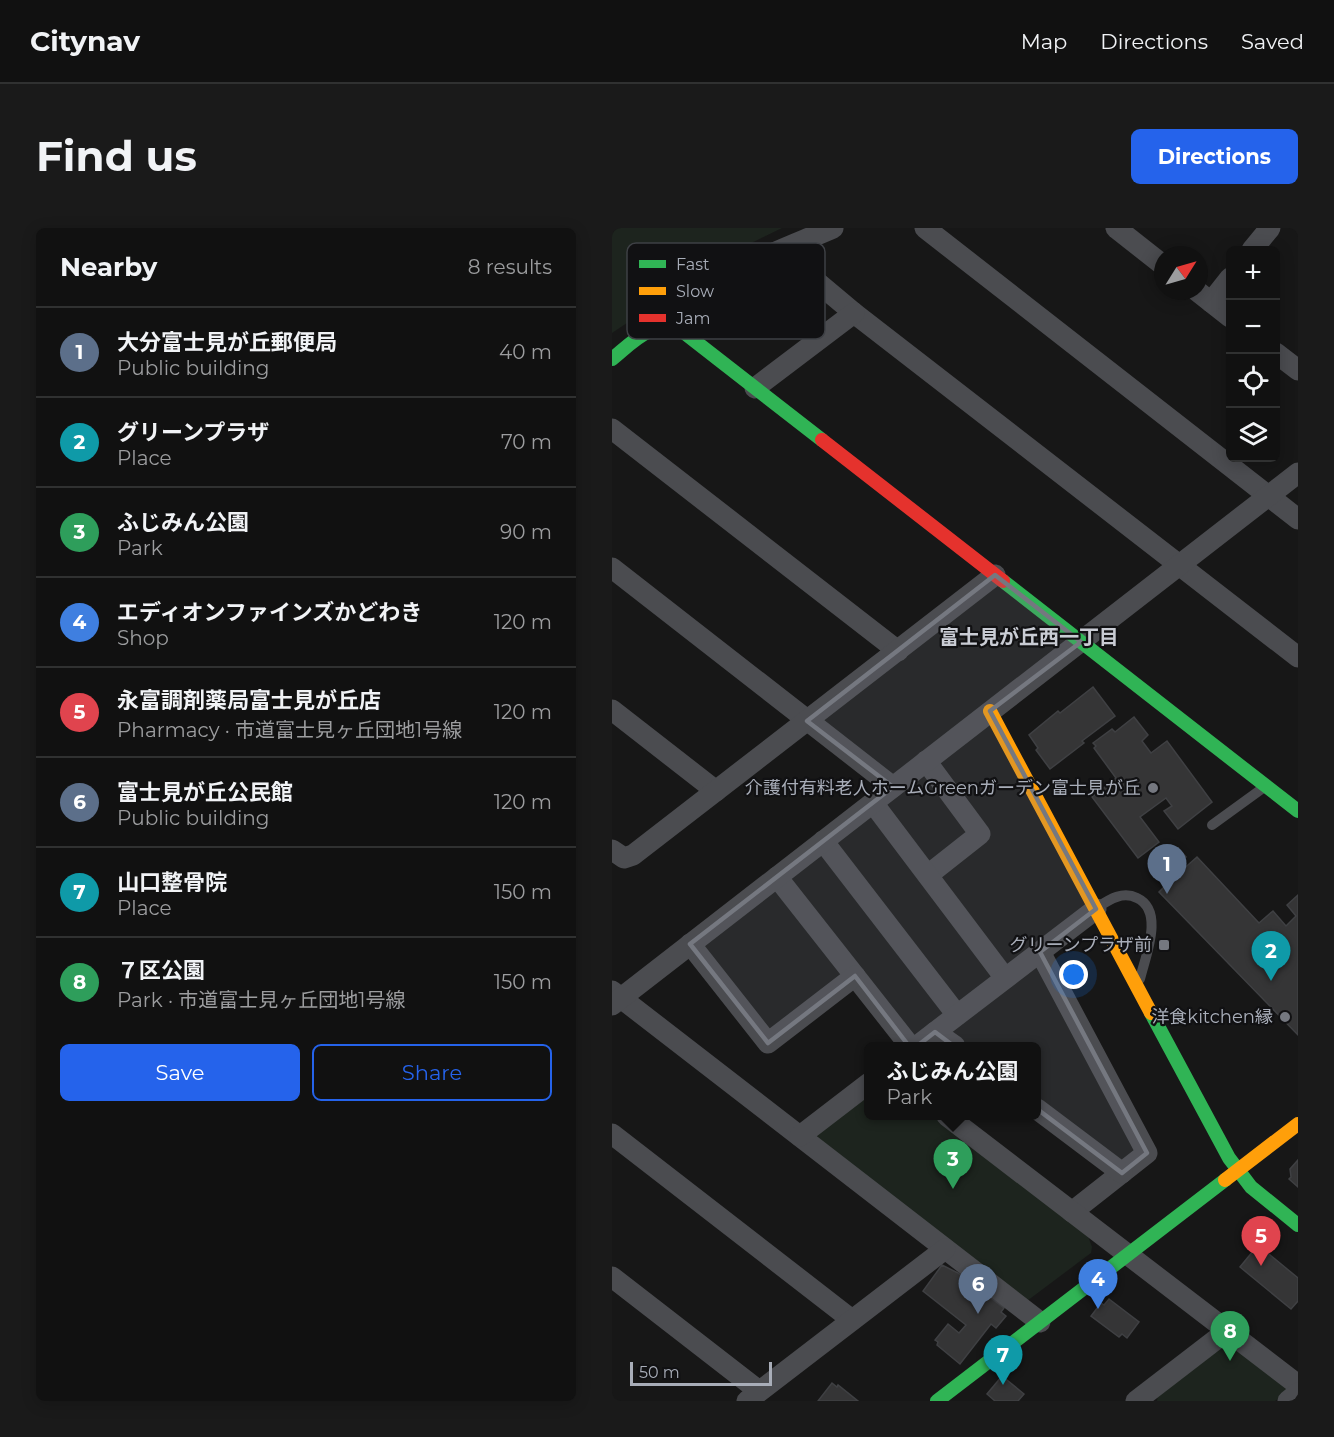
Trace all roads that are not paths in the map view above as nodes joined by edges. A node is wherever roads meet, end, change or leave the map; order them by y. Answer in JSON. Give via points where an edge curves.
{"nodes":[{"id":1,"x":833,"y":228,"type":"edge"},
{"id":2,"x":925,"y":228,"type":"edge"},
{"id":3,"x":1270,"y":228,"type":"edge"},
{"id":4,"x":1130,"y":232,"type":"edge"},
{"id":5,"x":797,"y":243,"type":"edge"},
{"id":6,"x":1255,"y":246,"type":"edge"},
{"id":7,"x":1154,"y":256,"type":"edge"},
{"id":8,"x":1226,"y":281,"type":"edge"},
{"id":9,"x":825,"y":288,"type":"edge"},
{"id":10,"x":1208,"y":294,"type":"edge"},
{"id":11,"x":1208,"y":300,"type":"edge"},
{"id":12,"x":854,"y":313,"type":"junction"},
{"id":13,"x":1226,"y":314,"type":"edge"},
{"id":14,"x":825,"y":335,"type":"edge"},
{"id":15,"x":638,"y":339,"type":"edge"},
{"id":16,"x":692,"y":339,"type":"edge"},
{"id":17,"x":820,"y":339,"type":"edge"},
{"id":18,"x":612,"y":359,"type":"edge"},
{"id":19,"x":755,"y":388,"type":"junction"},
{"id":20,"x":612,"y":429,"type":"edge"},
{"id":21,"x":1298,"y":473,"type":"edge"},
{"id":22,"x":1269,"y":496,"type":"junction"},
{"id":23,"x":1298,"y":519,"type":"edge"},
{"id":24,"x":1179,"y":565,"type":"junction"},
{"id":25,"x":612,"y":568,"type":"edge"},
{"id":26,"x":995,"y":575,"type":"junction"},
{"id":27,"x":1081,"y":642,"type":"junction"},
{"id":28,"x":898,"y":651,"type":"junction"},
{"id":29,"x":1298,"y":657,"type":"edge"},
{"id":30,"x":612,"y":710,"type":"edge"},
{"id":31,"x":990,"y":711,"type":"junction"},
{"id":32,"x":807,"y":721,"type":"junction"},
{"id":33,"x":926,"y":761,"type":"junction"},
{"id":34,"x":1266,"y":786,"type":"junction"},
{"id":35,"x":893,"y":787,"type":"junction"},
{"id":36,"x":716,"y":791,"type":"junction"},
{"id":37,"x":873,"y":803,"type":"junction"},
{"id":38,"x":1298,"y":811,"type":"edge"},
{"id":39,"x":1212,"y":825,"type":"dead end"},
{"id":40,"x":823,"y":841,"type":"junction"},
{"id":41,"x":612,"y":850,"type":"edge"},
{"id":42,"x":928,"y":875,"type":"junction"},
{"id":43,"x":777,"y":876,"type":"junction"},
{"id":44,"x":1096,"y":909,"type":"junction"},
{"id":45,"x":690,"y":944,"type":"junction"},
{"id":46,"x":1040,"y":952,"type":"junction"},
{"id":47,"x":855,"y":976,"type":"junction"},
{"id":48,"x":1005,"y":978,"type":"junction"},
{"id":49,"x":1138,"y":987,"type":"junction"},
{"id":50,"x":615,"y":998,"type":"edge"},
{"id":51,"x":957,"y":1015,"type":"junction"},
{"id":52,"x":935,"y":1032,"type":"junction"},
{"id":53,"x":906,"y":1042,"type":"edge"},
{"id":54,"x":923,"y":1042,"type":"edge"},
{"id":55,"x":948,"y":1042,"type":"edge"},
{"id":56,"x":864,"y":1087,"type":"edge"},
{"id":57,"x":1041,"y":1112,"type":"edge"},
{"id":58,"x":952,"y":1120,"type":"edge"},
{"id":59,"x":1298,"y":1124,"type":"edge"},
{"id":60,"x":612,"y":1134,"type":"edge"},
{"id":61,"x":800,"y":1136,"type":"junction"},
{"id":62,"x":1237,"y":1170,"type":"junction"},
{"id":63,"x":1122,"y":1173,"type":"junction"},
{"id":64,"x":1072,"y":1212,"type":"junction"},
{"id":65,"x":1298,"y":1225,"type":"edge"},
{"id":66,"x":945,"y":1249,"type":"junction"},
{"id":67,"x":1128,"y":1254,"type":"junction"},
{"id":68,"x":612,"y":1277,"type":"edge"},
{"id":69,"x":852,"y":1320,"type":"junction"},
{"id":70,"x":1040,"y":1322,"type":"junction"},
{"id":71,"x":1227,"y":1331,"type":"junction"},
{"id":72,"x":1298,"y":1385,"type":"edge"},
{"id":73,"x":1298,"y":1393,"type":"edge"},
{"id":74,"x":753,"y":1396,"type":"edge"},
{"id":75,"x":947,"y":1398,"type":"edge"},
{"id":76,"x":1140,"y":1400,"type":"edge"},
{"id":77,"x":1288,"y":1401,"type":"edge"}],
"edges":[{"from":1,"to":5,"type":"street"},
{"from":2,"to":22,"type":"street"},
{"from":3,"to":6,"type":"street"},
{"from":4,"to":7,"type":"street"},
{"from":8,"to":10,"type":"street"},
{"from":9,"to":12,"type":"street"},
{"from":11,"to":13,"type":"street"},
{"from":12,"to":14,"type":"street"},
{"from":12,"to":24,"type":"street"},
{"from":15,"to":18,"type":"street"},
{"from":16,"to":19,"type":"street"},
{"from":17,"to":19,"type":"street"},
{"from":19,"to":26,"type":"street"},
{"from":20,"to":28,"type":"street"},
{"from":21,"to":22,"type":"street"},
{"from":22,"to":23,"type":"street"},
{"from":22,"to":24,"type":"street"},
{"from":24,"to":27,"type":"street"},
{"from":24,"to":29,"type":"street"},
{"from":25,"to":32,"type":"street"},
{"from":26,"to":27,"type":"street"},
{"from":26,"to":28,"type":"street"},
{"from":27,"to":31,"type":"street"},
{"from":27,"to":34,"type":"street"},
{"from":28,"to":32,"type":"street"},
{"from":30,"to":36,"type":"street"},
{"from":31,"to":33,"type":"street"},
{"from":31,"to":44,"type":"street"},
{"from":32,"to":35,"type":"street"},
{"from":32,"to":36,"type":"street"},
{"from":33,"to":35,"type":"street"},
{"from":33,"to":42,"type":"street","via":[[980,834]]},
{"from":34,"to":38,"type":"street"},
{"from":34,"to":39,"type":"lane"},
{"from":35,"to":37,"type":"street"},
{"from":36,"to":41,"type":"street","via":[[633,855],[624,858]]},
{"from":37,"to":40,"type":"street"},
{"from":37,"to":42,"type":"street"},
{"from":40,"to":43,"type":"street"},
{"from":40,"to":51,"type":"street"},
{"from":42,"to":48,"type":"street"},
{"from":43,"to":45,"type":"street"},
{"from":43,"to":47,"type":"street"},
{"from":44,"to":46,"type":"street"},
{"from":44,"to":49,"type":"street"},
{"from":44,"to":49,"type":"lane","via":[[1124,895],[1148,906],[1152,928]]},
{"from":45,"to":47,"type":"street","via":[[768,1043]]},
{"from":45,"to":50,"type":"street"},
{"from":46,"to":48,"type":"street"},
{"from":46,"to":63,"type":"street","via":[[1147,1153]]},
{"from":47,"to":53,"type":"street"},
{"from":48,"to":51,"type":"street"},
{"from":49,"to":62,"type":"street","via":[[1157,1014]]},
{"from":50,"to":61,"type":"street"},
{"from":51,"to":52,"type":"street"},
{"from":52,"to":54,"type":"street"},
{"from":52,"to":55,"type":"street"},
{"from":56,"to":61,"type":"street"},
{"from":57,"to":63,"type":"street"},
{"from":58,"to":64,"type":"street"},
{"from":59,"to":62,"type":"street"},
{"from":60,"to":69,"type":"street"},
{"from":61,"to":66,"type":"street"},
{"from":62,"to":65,"type":"street","via":[[1251,1187]]},
{"from":62,"to":67,"type":"street"},
{"from":63,"to":64,"type":"street"},
{"from":64,"to":67,"type":"street"},
{"from":66,"to":69,"type":"street"},
{"from":66,"to":70,"type":"street"},
{"from":67,"to":70,"type":"street"},
{"from":67,"to":71,"type":"street"},
{"from":68,"to":74,"type":"street"},
{"from":69,"to":74,"type":"street"},
{"from":70,"to":75,"type":"street"},
{"from":71,"to":72,"type":"street"},
{"from":71,"to":76,"type":"street"},
{"from":73,"to":77,"type":"street"}]}
